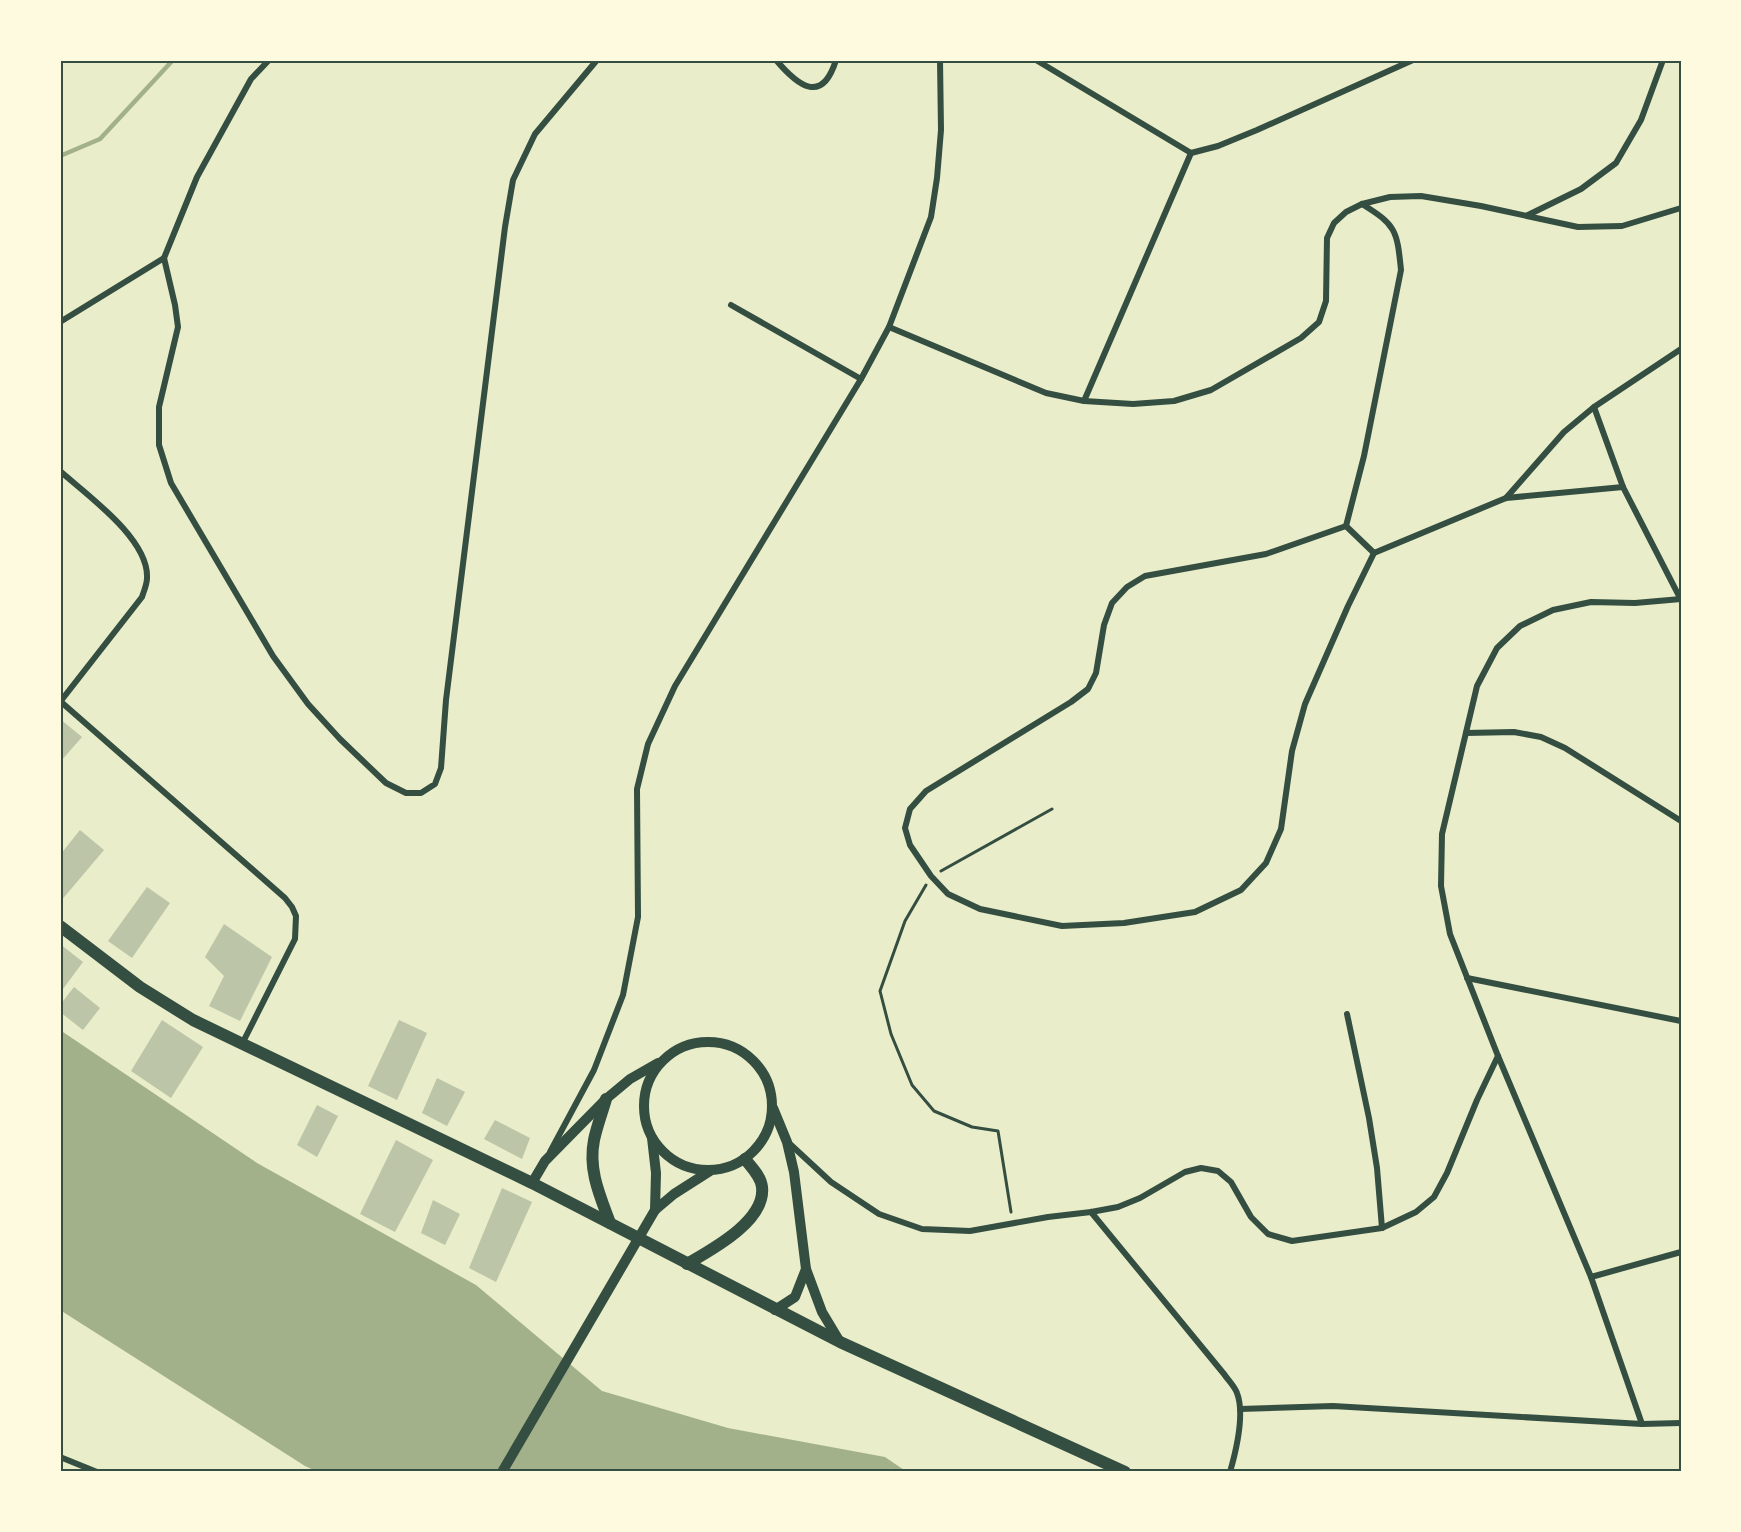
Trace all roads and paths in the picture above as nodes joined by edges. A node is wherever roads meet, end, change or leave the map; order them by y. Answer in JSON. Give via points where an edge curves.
{"nodes":[{"id":1,"x":270,"y":60,"type":"edge"},
{"id":2,"x":597,"y":60,"type":"edge"},
{"id":3,"x":776,"y":60,"type":"edge"},
{"id":4,"x":836,"y":60,"type":"edge"},
{"id":5,"x":940,"y":60,"type":"edge"},
{"id":6,"x":1036,"y":60,"type":"edge"},
{"id":7,"x":1413,"y":60,"type":"edge"},
{"id":8,"x":1663,"y":60,"type":"edge"},
{"id":9,"x":1191,"y":153,"type":"junction"},
{"id":10,"x":1362,"y":204,"type":"junction"},
{"id":11,"x":1681,"y":208,"type":"edge"},
{"id":12,"x":1528,"y":215,"type":"junction"},
{"id":13,"x":164,"y":258,"type":"junction"},
{"id":14,"x":731,"y":305,"type":"dead end"},
{"id":15,"x":60,"y":322,"type":"edge"},
{"id":16,"x":888,"y":327,"type":"junction"},
{"id":17,"x":1681,"y":348,"type":"edge"},
{"id":18,"x":861,"y":379,"type":"junction"},
{"id":19,"x":1084,"y":401,"type":"junction"},
{"id":20,"x":1594,"y":407,"type":"junction"},
{"id":21,"x":60,"y":471,"type":"edge"},
{"id":22,"x":1623,"y":487,"type":"junction"},
{"id":23,"x":1506,"y":498,"type":"junction"},
{"id":24,"x":1346,"y":526,"type":"junction"},
{"id":25,"x":1374,"y":553,"type":"junction"},
{"id":26,"x":1680,"y":599,"type":"edge"},
{"id":27,"x":60,"y":702,"type":"edge"},
{"id":28,"x":1466,"y":733,"type":"junction"},
{"id":29,"x":1052,"y":809,"type":"dead end"},
{"id":30,"x":1681,"y":821,"type":"edge"},
{"id":31,"x":931,"y":876,"type":"junction"},
{"id":32,"x":60,"y":926,"type":"edge"},
{"id":33,"x":1467,"y":978,"type":"junction"},
{"id":34,"x":1347,"y":1014,"type":"dead end"},
{"id":35,"x":1681,"y":1021,"type":"edge"},
{"id":36,"x":242,"y":1044,"type":"junction"},
{"id":37,"x":1498,"y":1056,"type":"junction"},
{"id":38,"x":664,"y":1059,"type":"junction"},
{"id":39,"x":606,"y":1099,"type":"junction"},
{"id":40,"x":772,"y":1108,"type":"junction"},
{"id":41,"x":651,"y":1136,"type":"junction"},
{"id":42,"x":787,"y":1142,"type":"junction"},
{"id":43,"x":745,"y":1159,"type":"junction"},
{"id":44,"x":545,"y":1161,"type":"junction"},
{"id":45,"x":710,"y":1171,"type":"junction"},
{"id":46,"x":532,"y":1183,"type":"junction"},
{"id":47,"x":653,"y":1212,"type":"junction"},
{"id":48,"x":1091,"y":1212,"type":"junction"},
{"id":49,"x":610,"y":1223,"type":"junction"},
{"id":50,"x":1013,"y":1223,"type":"junction"},
{"id":51,"x":1382,"y":1228,"type":"junction"},
{"id":52,"x":1681,"y":1252,"type":"edge"},
{"id":53,"x":687,"y":1264,"type":"junction"},
{"id":54,"x":806,"y":1269,"type":"junction"},
{"id":55,"x":1591,"y":1277,"type":"junction"},
{"id":56,"x":775,"y":1310,"type":"junction"},
{"id":57,"x":840,"y":1342,"type":"junction"},
{"id":58,"x":1240,"y":1409,"type":"junction"},
{"id":59,"x":1681,"y":1423,"type":"edge"},
{"id":60,"x":1642,"y":1424,"type":"junction"},
{"id":61,"x":60,"y":1457,"type":"edge"},
{"id":62,"x":96,"y":1472,"type":"edge"},
{"id":63,"x":502,"y":1472,"type":"edge"},
{"id":64,"x":1125,"y":1472,"type":"edge"},
{"id":65,"x":1230,"y":1472,"type":"edge"}],
"edges":[{"from":1,"to":13,"type":"street","via":[[251,79],[196,177]]},
{"from":2,"to":13,"type":"street","via":[[535,134],[513,180],[449,676],[441,768],[435,784],[421,793],[406,793],[386,783],[308,704],[273,656],[171,483],[159,446],[159,407],[178,327]]},
{"from":3,"to":4,"type":"street","via":[[799,84],[812,87],[831,76]]},
{"from":5,"to":16,"type":"street","via":[[941,130],[931,217]]},
{"from":6,"to":9,"type":"street"},
{"from":7,"to":9,"type":"street","via":[[1257,130]]},
{"from":8,"to":12,"type":"street","via":[[1641,120],[1616,164],[1581,189]]},
{"from":9,"to":19,"type":"street"},
{"from":10,"to":12,"type":"street","via":[[1390,197],[1421,196]]},
{"from":10,"to":19,"type":"street","via":[[1340,217],[1327,238],[1326,301],[1319,322],[1301,338],[1211,390],[1174,401]]},
{"from":10,"to":24,"type":"street","via":[[1393,228],[1401,270]]},
{"from":11,"to":12,"type":"street","via":[[1622,226],[1578,227]]},
{"from":13,"to":15,"type":"street"},
{"from":14,"to":18,"type":"street"},
{"from":16,"to":18,"type":"street"},
{"from":16,"to":19,"type":"street","via":[[1046,393]]},
{"from":17,"to":20,"type":"street"},
{"from":18,"to":44,"type":"street","via":[[675,686],[648,744],[637,789],[638,917],[622,995],[594,1070]]},
{"from":20,"to":22,"type":"street"},
{"from":20,"to":23,"type":"street","via":[[1564,432]]},
{"from":21,"to":27,"type":"street","via":[[129,533],[143,557],[147,578],[142,597]]},
{"from":22,"to":23,"type":"street"},
{"from":22,"to":26,"type":"street"},
{"from":23,"to":25,"type":"street"},
{"from":24,"to":25,"type":"street"},
{"from":24,"to":31,"type":"street","via":[[1266,554],[1145,576],[1127,587],[1112,603],[1096,674],[1088,689],[926,791],[910,809],[905,828],[910,845]]},
{"from":25,"to":31,"type":"street","via":[[1305,704],[1292,751],[1281,829],[1266,863],[1241,890],[1195,912],[1124,923],[1062,926],[980,909],[948,894]]},
{"from":26,"to":28,"type":"street","via":[[1591,602],[1553,610],[1520,626],[1497,648],[1477,686]]},
{"from":27,"to":36,"type":"street","via":[[292,907],[296,916],[295,939]]},
{"from":28,"to":30,"type":"street","via":[[1514,732],[1541,737]]},
{"from":28,"to":33,"type":"street","via":[[1442,834],[1441,886],[1450,934]]},
{"from":29,"to":31,"type":"path"},
{"from":31,"to":50,"type":"path","via":[[905,921],[880,991],[891,1034],[912,1085],[934,1111],[972,1127],[998,1131]]},
{"from":32,"to":36,"type":"main road","via":[[140,987]]},
{"from":33,"to":35,"type":"street"},
{"from":33,"to":37,"type":"street"},
{"from":34,"to":51,"type":"street","via":[[1369,1118]]},
{"from":36,"to":46,"type":"main road"},
{"from":37,"to":51,"type":"street","via":[[1434,1197],[1416,1212]]},
{"from":37,"to":55,"type":"street"},
{"from":38,"to":39,"type":"street"},
{"from":38,"to":40,"type":"street","via":[[682,1047],[703,1041],[744,1052],[760,1067],[770,1086]]},
{"from":38,"to":41,"type":"street","via":[[652,1075],[645,1095],[645,1116]]},
{"from":39,"to":44,"type":"street"},
{"from":39,"to":49,"type":"main road","via":[[592,1162],[596,1187]]},
{"from":40,"to":42,"type":"street"},
{"from":40,"to":43,"type":"street","via":[[765,1137]]},
{"from":41,"to":45,"type":"street","via":[[675,1162]]},
{"from":41,"to":47,"type":"street","via":[[656,1173]]},
{"from":42,"to":50,"type":"street","via":[[831,1182],[879,1214],[922,1229],[970,1231]]},
{"from":42,"to":54,"type":"street"},
{"from":43,"to":45,"type":"street"},
{"from":43,"to":53,"type":"main road","via":[[762,1186],[762,1197],[753,1214],[719,1246]]},
{"from":44,"to":46,"type":"street"},
{"from":45,"to":47,"type":"street"},
{"from":46,"to":49,"type":"main road"},
{"from":47,"to":63,"type":"street"},
{"from":48,"to":50,"type":"street"},
{"from":48,"to":51,"type":"street","via":[[1118,1207],[1185,1172],[1201,1168],[1218,1171],[1231,1182],[1251,1216],[1268,1234],[1292,1240]]},
{"from":48,"to":58,"type":"street","via":[[1224,1374],[1237,1392]]},
{"from":49,"to":53,"type":"main road"},
{"from":52,"to":55,"type":"street"},
{"from":53,"to":56,"type":"main road"},
{"from":54,"to":56,"type":"street","via":[[795,1297]]},
{"from":54,"to":57,"type":"street","via":[[822,1311]]},
{"from":55,"to":60,"type":"street"},
{"from":56,"to":57,"type":"main road"},
{"from":57,"to":64,"type":"main road"},
{"from":58,"to":60,"type":"street","via":[[1333,1406]]},
{"from":58,"to":65,"type":"street"},
{"from":59,"to":60,"type":"street"},
{"from":61,"to":62,"type":"street"}]}
